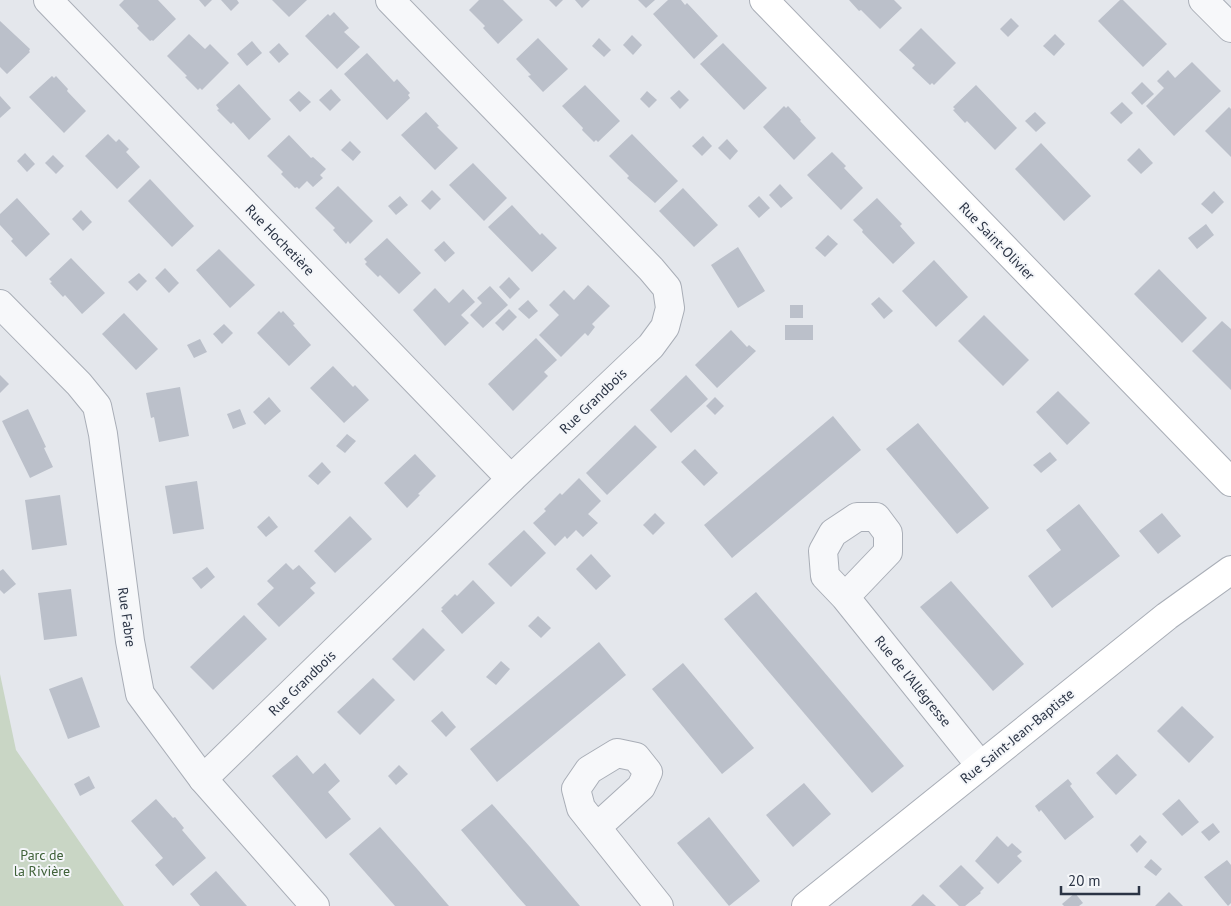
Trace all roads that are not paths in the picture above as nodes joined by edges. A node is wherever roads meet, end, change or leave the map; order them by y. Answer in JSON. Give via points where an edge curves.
{"nodes":[{"id":1,"x":48,"y":0,"type":"edge"},
{"id":2,"x":390,"y":0,"type":"edge"},
{"id":3,"x":764,"y":0,"type":"edge"},
{"id":4,"x":1203,"y":0,"type":"edge"},
{"id":5,"x":1231,"y":28,"type":"edge"},
{"id":6,"x":0,"y":304,"type":"edge"},
{"id":7,"x":511,"y":479,"type":"junction"},
{"id":8,"x":1231,"y":482,"type":"edge"},
{"id":9,"x":1231,"y":570,"type":"edge"},
{"id":10,"x":845,"y":597,"type":"dead end"},
{"id":11,"x":980,"y":765,"type":"junction"},
{"id":12,"x":203,"y":779,"type":"junction"},
{"id":13,"x":597,"y":827,"type":"dead end"},
{"id":14,"x":315,"y":906,"type":"edge"},
{"id":15,"x":658,"y":906,"type":"edge"},
{"id":16,"x":806,"y":906,"type":"edge"}],
"edges":[{"from":1,"to":7,"type":"street","name":"Rue Hochetière"},
{"from":2,"to":7,"type":"street","name":"Rue Grandbois","via":[[667,288],[670,308],[665,328],[651,346]]},
{"from":3,"to":8,"type":"street","name":"Rue Saint-Olivier"},
{"from":4,"to":5,"type":"street"},
{"from":6,"to":12,"type":"street","name":"Rue Fabre","via":[[97,406],[140,694]]},
{"from":7,"to":12,"type":"street","name":"Rue Grandbois"},
{"from":9,"to":11,"type":"street","name":"Rue Saint-Jean-Baptiste","via":[[1167,616]]},
{"from":10,"to":11,"type":"street","name":"Rue de l'Allégresse"},
{"from":11,"to":16,"type":"street","name":"Rue Saint-Jean-Baptiste"},
{"from":12,"to":14,"type":"street","name":"Rue Fabre"},
{"from":13,"to":15,"type":"street"}]}
